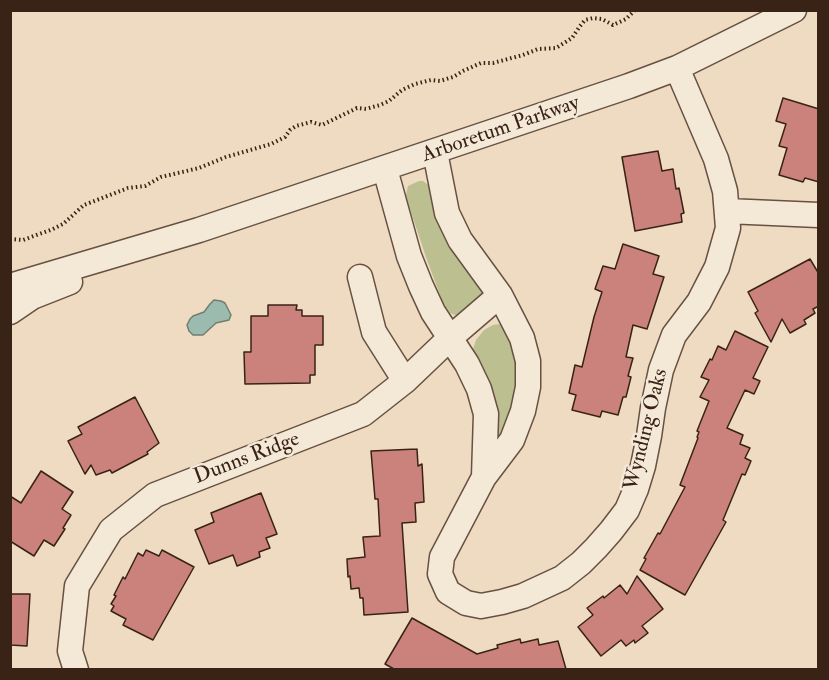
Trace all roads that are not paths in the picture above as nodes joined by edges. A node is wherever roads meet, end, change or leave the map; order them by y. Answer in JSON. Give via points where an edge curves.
{"nodes":[{"id":1,"x":795,"y":10,"type":"edge"},
{"id":2,"x":677,"y":68,"type":"junction"},
{"id":3,"x":435,"y":152,"type":"junction"},
{"id":4,"x":385,"y":169,"type":"junction"},
{"id":5,"x":727,"y":211,"type":"junction"},
{"id":6,"x":819,"y":215,"type":"edge"},
{"id":7,"x":199,"y":230,"type":"junction"},
{"id":8,"x":360,"y":277,"type":"dead end"},
{"id":9,"x":10,"y":286,"type":"edge"},
{"id":10,"x":500,"y":295,"type":"junction"},
{"id":11,"x":10,"y":312,"type":"edge"},
{"id":12,"x":450,"y":338,"type":"junction"},
{"id":13,"x":405,"y":381,"type":"junction"},
{"id":14,"x":484,"y":477,"type":"junction"},
{"id":15,"x":76,"y":669,"type":"edge"}],
"edges":[{"from":1,"to":2,"type":"street","name":"Arboretum Parkway"},
{"from":2,"to":3,"type":"street","name":"Arboretum Parkway"},
{"from":2,"to":5,"type":"street","name":"Wynding Oaks","via":[[717,159]]},
{"from":3,"to":4,"type":"street","name":"Arboretum Parkway"},
{"from":3,"to":10,"type":"street","name":"Wynding Oaks","via":[[447,213],[460,240]]},
{"from":4,"to":7,"type":"street","name":"Arboretum Parkway"},
{"from":4,"to":12,"type":"street","name":"Wynding Oaks","via":[[409,256],[433,312]]},
{"from":5,"to":6,"type":"street"},
{"from":5,"to":14,"type":"street","name":"Wynding Oaks","via":[[728,228],[717,267],[699,302],[674,335],[661,370],[636,489],[627,510],[596,548],[562,578],[523,596],[481,606],[465,603],[448,592],[440,574],[442,557]]},
{"from":7,"to":9,"type":"street","name":"Arboretum Parkway"},
{"from":7,"to":11,"type":"street","name":"Arboretum Parkway","via":[[32,297]]},
{"from":8,"to":13,"type":"street","via":[[374,332]]},
{"from":10,"to":12,"type":"street","name":"Dunns Ridge"},
{"from":10,"to":14,"type":"street","name":"Wynding Oaks","via":[[522,338],[528,361],[528,387],[512,440]]},
{"from":12,"to":13,"type":"street","name":"Dunns Ridge"},
{"from":12,"to":14,"type":"street","name":"Wynding Oaks","via":[[479,389],[486,414]]},
{"from":13,"to":15,"type":"street","name":"Dunns Ridge","via":[[363,414],[155,495],[111,530],[77,586],[70,651]]}]}
